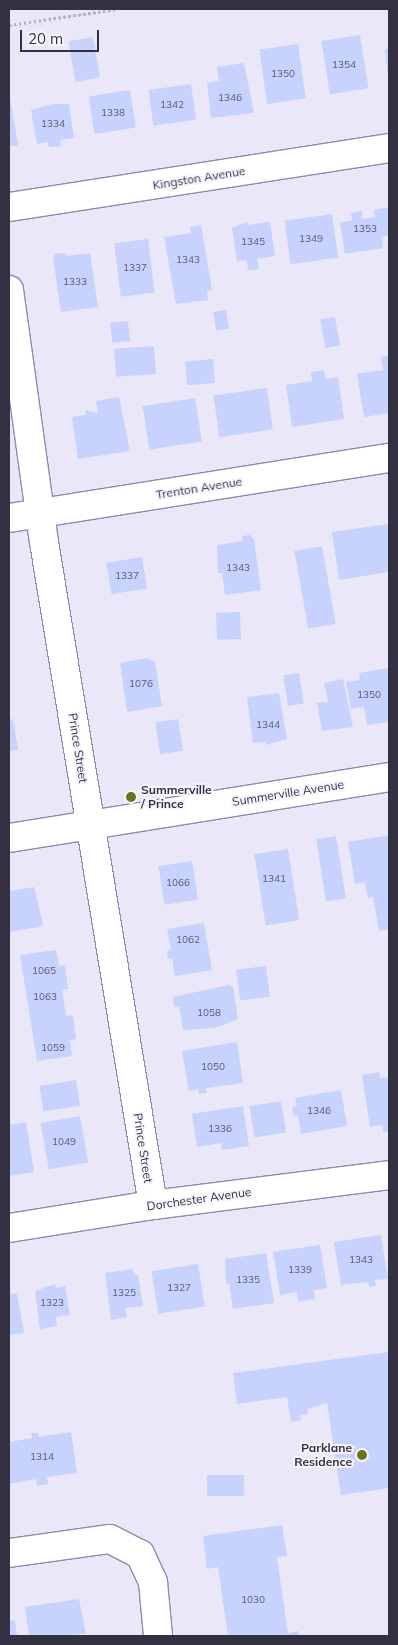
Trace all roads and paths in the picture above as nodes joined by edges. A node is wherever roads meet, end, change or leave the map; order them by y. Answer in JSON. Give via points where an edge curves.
{"nodes":[{"id":1,"x":117,"y":9,"type":"edge"},
{"id":2,"x":9,"y":25,"type":"edge"},
{"id":3,"x":389,"y":148,"type":"edge"},
{"id":4,"x":9,"y":207,"type":"edge"},
{"id":5,"x":9,"y":290,"type":"edge"},
{"id":6,"x":389,"y":458,"type":"edge"},
{"id":7,"x":40,"y":513,"type":"junction"},
{"id":8,"x":9,"y":518,"type":"edge"},
{"id":9,"x":389,"y":777,"type":"edge"},
{"id":10,"x":90,"y":825,"type":"junction"},
{"id":11,"x":9,"y":838,"type":"edge"},
{"id":12,"x":389,"y":1175,"type":"edge"},
{"id":13,"x":153,"y":1205,"type":"junction"},
{"id":14,"x":9,"y":1228,"type":"edge"},
{"id":15,"x":9,"y":1553,"type":"edge"},
{"id":16,"x":158,"y":1636,"type":"edge"}],
"edges":[{"from":1,"to":2,"type":"path"},
{"from":3,"to":4,"type":"street","name":"Kingston Avenue"},
{"from":5,"to":7,"type":"street","name":"Prince Street"},
{"from":6,"to":7,"type":"street","name":"Trenton Avenue"},
{"from":7,"to":8,"type":"street","name":"Trenton Avenue"},
{"from":7,"to":10,"type":"street","name":"Prince Street"},
{"from":9,"to":10,"type":"street","name":"Summerville Avenue"},
{"from":10,"to":11,"type":"street","name":"Summerville Avenue"},
{"from":10,"to":13,"type":"street","name":"Prince Street"},
{"from":12,"to":13,"type":"street","name":"Dorchester Avenue"},
{"from":13,"to":14,"type":"street","name":"Dorchester Avenue"},
{"from":15,"to":16,"type":"street","via":[[111,1540],[140,1554],[153,1582]]}]}
